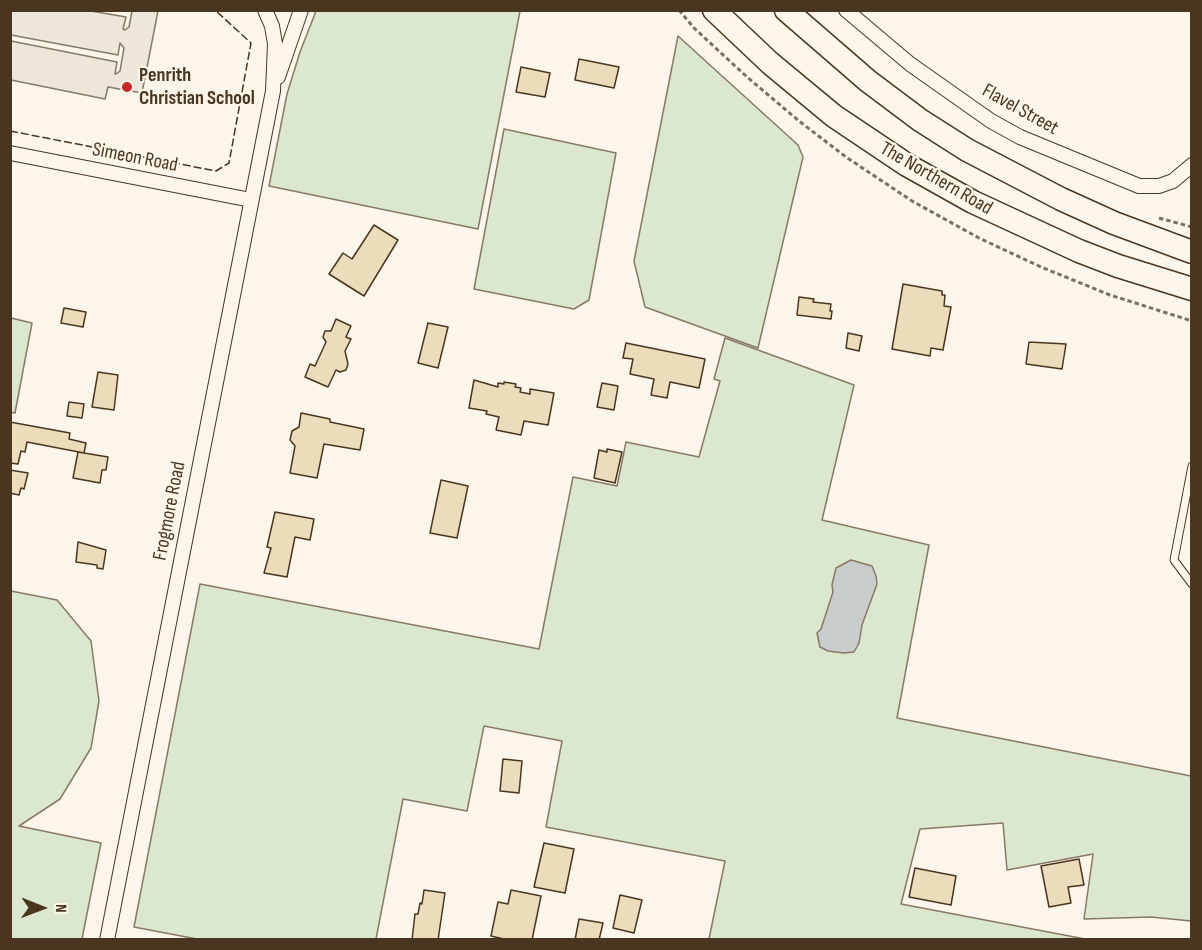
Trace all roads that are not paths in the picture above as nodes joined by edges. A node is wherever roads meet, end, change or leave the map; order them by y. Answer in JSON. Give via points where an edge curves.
{"nodes":[{"id":1,"x":265,"y":10,"type":"edge"},
{"id":2,"x":301,"y":10,"type":"edge"},
{"id":3,"x":714,"y":10,"type":"edge"},
{"id":4,"x":786,"y":10,"type":"edge"},
{"id":5,"x":846,"y":10,"type":"edge"},
{"id":6,"x":273,"y":91,"type":"junction"},
{"id":7,"x":10,"y":153,"type":"edge"},
{"id":8,"x":1191,"y":165,"type":"edge"},
{"id":9,"x":251,"y":200,"type":"junction"},
{"id":10,"x":1191,"y":252,"type":"edge"},
{"id":11,"x":1191,"y":289,"type":"edge"},
{"id":12,"x":1191,"y":466,"type":"edge"},
{"id":13,"x":1191,"y":584,"type":"edge"},
{"id":14,"x":108,"y":939,"type":"edge"}],
"edges":[{"from":1,"to":6,"type":"street","name":"Frogmore Road","via":[[275,44]]},
{"from":2,"to":6,"type":"street","name":"Frogmore Road"},
{"from":3,"to":11,"type":"highway","name":"The Northern Road","via":[[834,116],[907,165],[974,202],[1079,251]]},
{"from":4,"to":10,"type":"highway","name":"The Northern Road","via":[[868,81],[967,150],[1061,199]]},
{"from":5,"to":8,"type":"street","name":"Flavel Street","via":[[910,64],[1020,137],[1139,186],[1173,181]]},
{"from":6,"to":9,"type":"street","name":"Frogmore Road"},
{"from":7,"to":9,"type":"street","name":"Simeon Road"},
{"from":9,"to":14,"type":"street","name":"Frogmore Road"},
{"from":12,"to":13,"type":"lane","via":[[1174,560]]}]}
